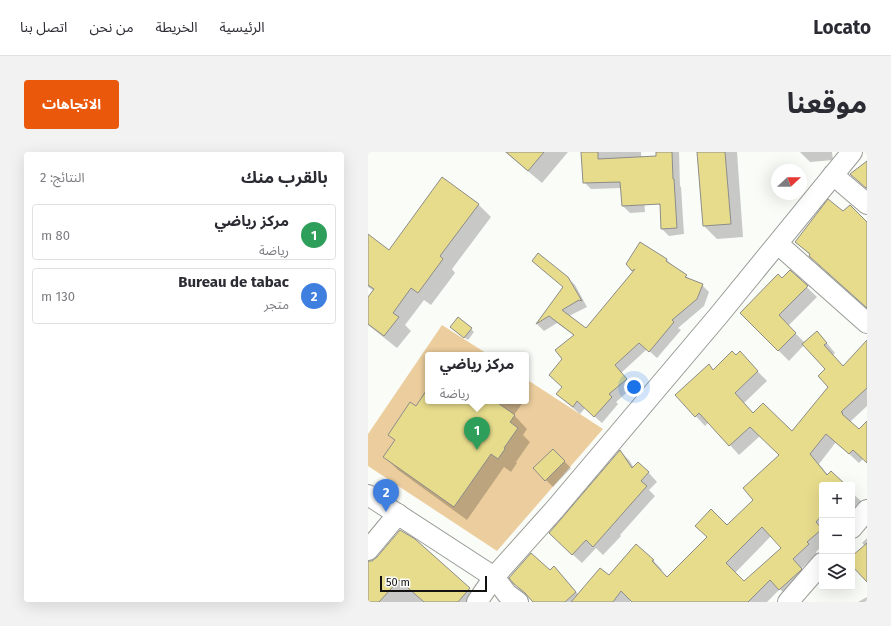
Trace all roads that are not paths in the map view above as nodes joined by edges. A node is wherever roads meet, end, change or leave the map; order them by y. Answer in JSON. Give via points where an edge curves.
{"nodes":[{"id":1,"x":852,"y":152,"type":"edge"},
{"id":2,"x":833,"y":175,"type":"junction"},
{"id":3,"x":867,"y":204,"type":"edge"},
{"id":4,"x":778,"y":244,"type":"junction"},
{"id":5,"x":867,"y":323,"type":"edge"},
{"id":6,"x":368,"y":495,"type":"edge"},
{"id":7,"x":867,"y":510,"type":"edge"},
{"id":8,"x":398,"y":514,"type":"junction"},
{"id":9,"x":855,"y":524,"type":"edge"},
{"id":10,"x":368,"y":550,"type":"edge"},
{"id":11,"x":819,"y":566,"type":"edge"},
{"id":12,"x":494,"y":577,"type":"junction"},
{"id":13,"x":476,"y":602,"type":"edge"},
{"id":14,"x":518,"y":602,"type":"edge"},
{"id":15,"x":788,"y":602,"type":"edge"}],
"edges":[{"from":1,"to":2,"type":"street"},
{"from":2,"to":3,"type":"street"},
{"from":2,"to":4,"type":"street"},
{"from":4,"to":5,"type":"street"},
{"from":4,"to":12,"type":"street"},
{"from":6,"to":8,"type":"street"},
{"from":7,"to":9,"type":"street"},
{"from":8,"to":10,"type":"street"},
{"from":8,"to":12,"type":"street"},
{"from":11,"to":15,"type":"street"},
{"from":12,"to":13,"type":"street"},
{"from":12,"to":14,"type":"street","via":[[507,594]]}]}
